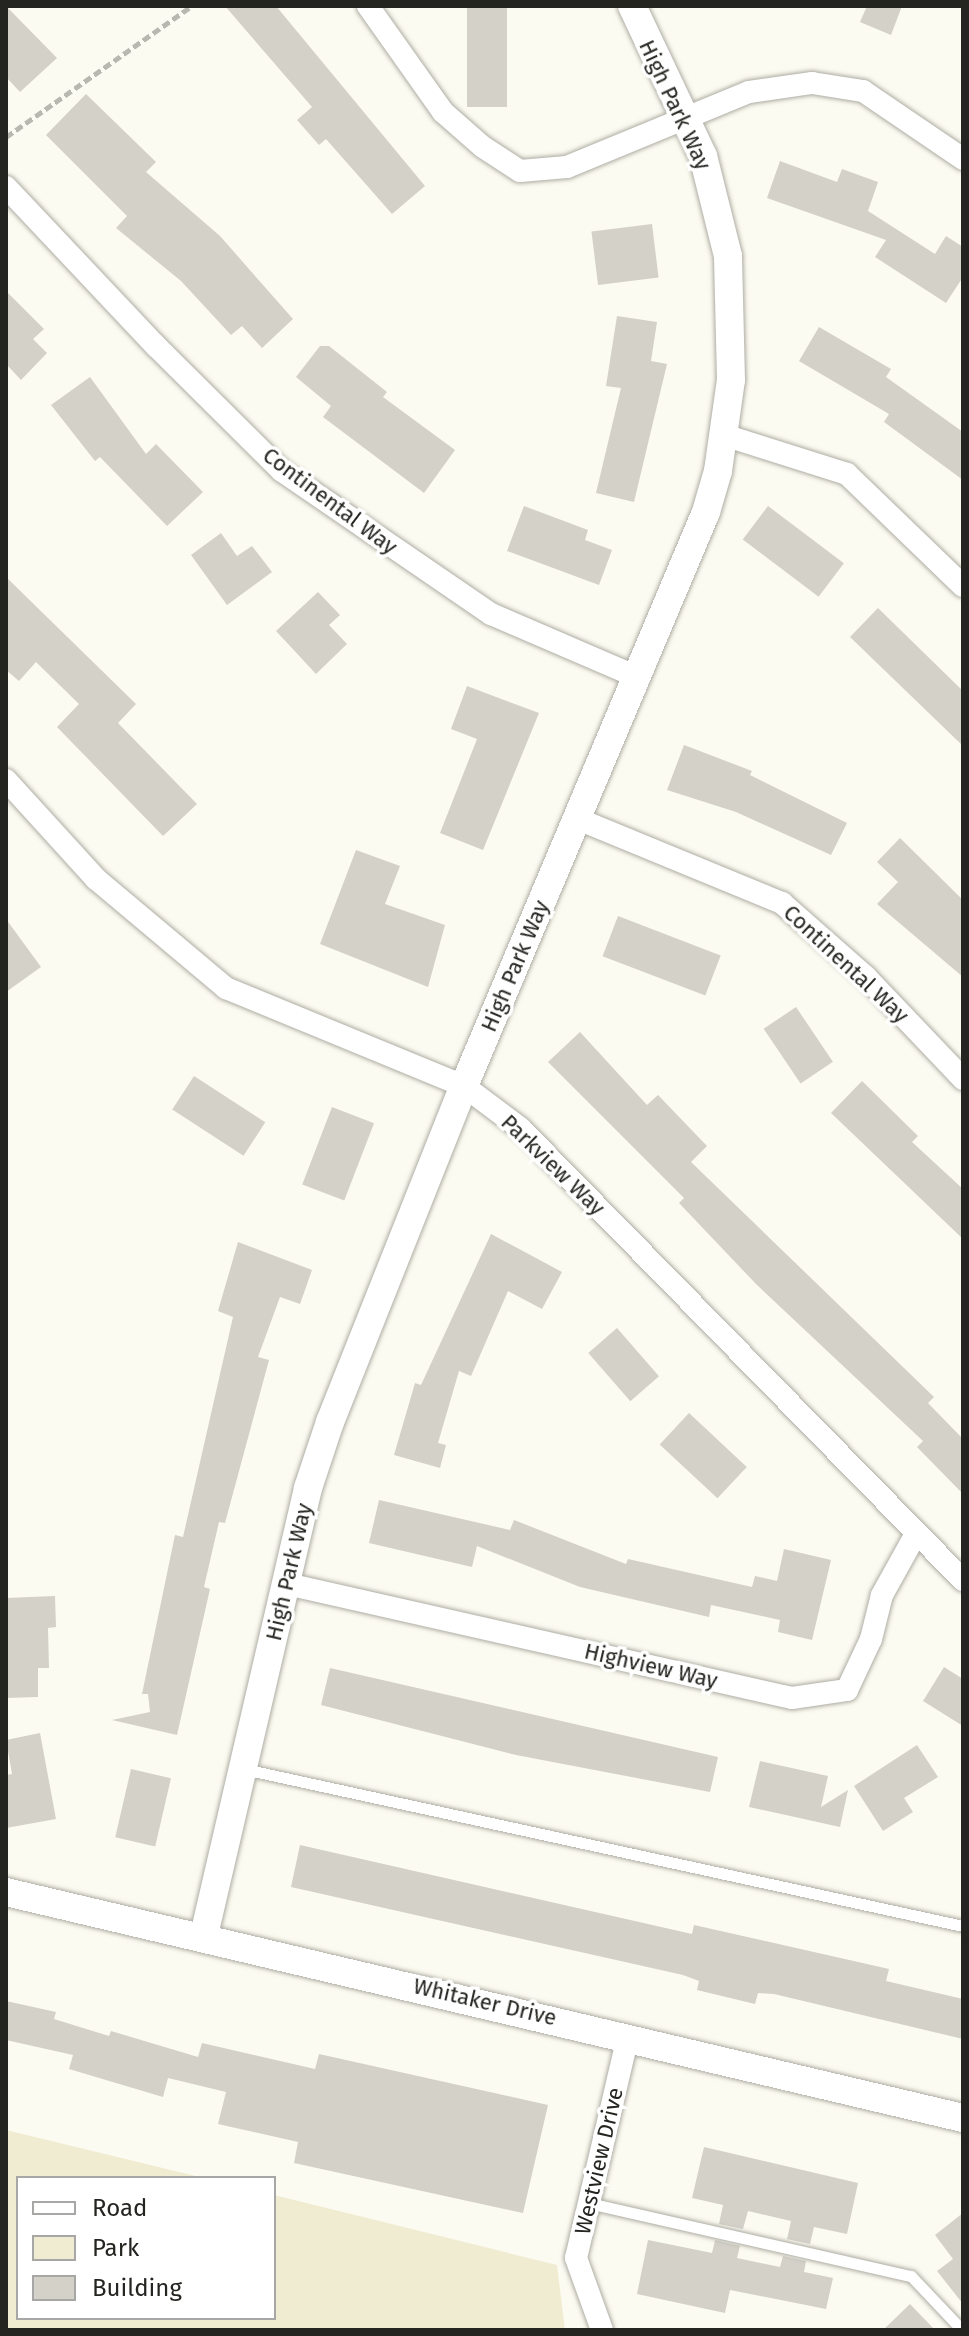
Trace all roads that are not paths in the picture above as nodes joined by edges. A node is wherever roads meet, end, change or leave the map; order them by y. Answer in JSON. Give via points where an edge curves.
{"nodes":[{"id":1,"x":368,"y":6,"type":"edge"},
{"id":2,"x":632,"y":6,"type":"edge"},
{"id":3,"x":687,"y":120,"type":"junction"},
{"id":4,"x":963,"y":159,"type":"edge"},
{"id":5,"x":6,"y":187,"type":"edge"},
{"id":6,"x":724,"y":435,"type":"junction"},
{"id":7,"x":963,"y":586,"type":"edge"},
{"id":8,"x":637,"y":677,"type":"junction"},
{"id":9,"x":6,"y":780,"type":"edge"},
{"id":10,"x":578,"y":819,"type":"junction"},
{"id":11,"x":963,"y":1079,"type":"edge"},
{"id":12,"x":464,"y":1086,"type":"junction"},
{"id":13,"x":916,"y":1534,"type":"junction"},
{"id":14,"x":963,"y":1580,"type":"edge"},
{"id":15,"x":287,"y":1584,"type":"junction"},
{"id":16,"x":243,"y":1769,"type":"junction"},
{"id":17,"x":6,"y":1892,"type":"edge"},
{"id":18,"x":963,"y":1926,"type":"edge"},
{"id":19,"x":204,"y":1935,"type":"junction"},
{"id":20,"x":628,"y":2036,"type":"junction"},
{"id":21,"x":963,"y":2118,"type":"edge"},
{"id":22,"x":589,"y":2203,"type":"junction"},
{"id":23,"x":602,"y":2330,"type":"edge"},
{"id":24,"x":962,"y":2330,"type":"edge"}],
"edges":[{"from":1,"to":3,"type":"street","via":[[443,112],[520,171],[567,167]]},
{"from":2,"to":3,"type":"street","name":"High Park Way"},
{"from":3,"to":4,"type":"street","via":[[749,92],[812,83],[863,91]]},
{"from":3,"to":6,"type":"street","name":"High Park Way","via":[[703,156],[728,256],[733,340]]},
{"from":5,"to":8,"type":"street","name":"Continental Way","via":[[282,471],[491,614]]},
{"from":6,"to":7,"type":"street","via":[[847,474]]},
{"from":6,"to":8,"type":"street","name":"High Park Way","via":[[706,512]]},
{"from":8,"to":10,"type":"street","name":"High Park Way"},
{"from":9,"to":12,"type":"street","name":"Parkview Way","via":[[96,879],[226,988]]},
{"from":10,"to":11,"type":"street","name":"Continental Way","via":[[782,903],[866,977]]},
{"from":10,"to":12,"type":"street","name":"High Park Way"},
{"from":12,"to":13,"type":"street","name":"Parkview Way","via":[[520,1128]]},
{"from":12,"to":15,"type":"street","name":"High Park Way","via":[[330,1422],[308,1488]]},
{"from":13,"to":14,"type":"street","name":"Parkview Way"},
{"from":13,"to":15,"type":"street","name":"Highview Way","via":[[882,1595],[871,1639],[847,1690],[792,1698]]},
{"from":15,"to":16,"type":"street","name":"High Park Way"},
{"from":16,"to":18,"type":"lane"},
{"from":16,"to":19,"type":"street","name":"High Park Way"},
{"from":17,"to":19,"type":"street","name":"Whitaker Drive"},
{"from":19,"to":20,"type":"street","name":"Whitaker Drive"},
{"from":20,"to":21,"type":"street","name":"Whitaker Drive"},
{"from":20,"to":22,"type":"street","name":"Westview Drive"},
{"from":22,"to":23,"type":"street","name":"Westview Drive","via":[[576,2258]]},
{"from":22,"to":24,"type":"lane","via":[[911,2276]]}]}
